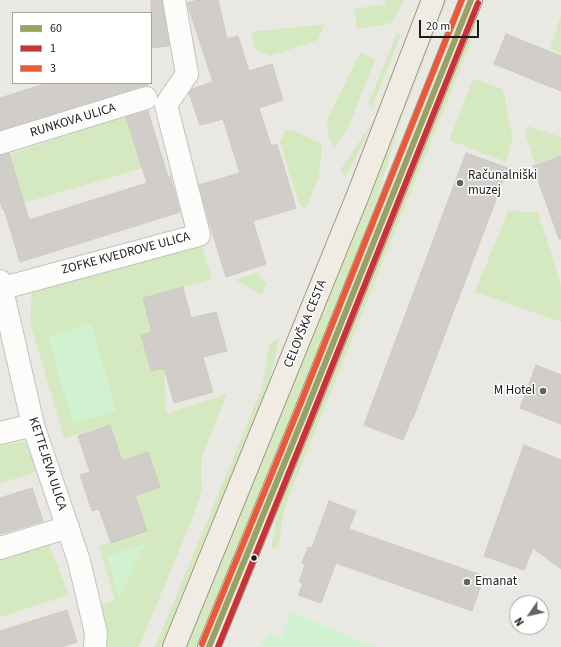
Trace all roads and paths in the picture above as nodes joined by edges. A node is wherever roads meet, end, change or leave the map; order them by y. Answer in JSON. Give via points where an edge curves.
{"nodes":[{"id":1,"x":174,"y":0,"type":"edge"},
{"id":2,"x":433,"y":0,"type":"edge"},
{"id":3,"x":471,"y":0,"type":"edge"},
{"id":4,"x":146,"y":98,"type":"dead end"},
{"id":5,"x":0,"y":143,"type":"edge"},
{"id":6,"x":1,"y":286,"type":"edge"},
{"id":7,"x":33,"y":425,"type":"junction"},
{"id":8,"x":0,"y":433,"type":"edge"},
{"id":9,"x":68,"y":527,"type":"junction"},
{"id":10,"x":0,"y":548,"type":"edge"},
{"id":11,"x":95,"y":647,"type":"edge"},
{"id":12,"x":174,"y":647,"type":"edge"},
{"id":13,"x":209,"y":647,"type":"edge"}],
"edges":[{"from":1,"to":6,"type":"street","name":"ZOFKE KVEDROVE ULICA","via":[[187,74],[166,105],[199,235]]},
{"from":2,"to":12,"type":"main road","name":"CELOVŠKA CESTA","via":[[355,202]]},
{"from":3,"to":13,"type":"main road"},
{"from":4,"to":5,"type":"street","name":"RUNKOVA ULICA"},
{"from":6,"to":7,"type":"street","name":"KETTEJEVA ULICA"},
{"from":7,"to":8,"type":"street"},
{"from":7,"to":9,"type":"street","name":"KETTEJEVA ULICA"},
{"from":9,"to":10,"type":"street"},
{"from":9,"to":11,"type":"street","name":"KETTEJEVA ULICA","via":[[96,633]]}]}
